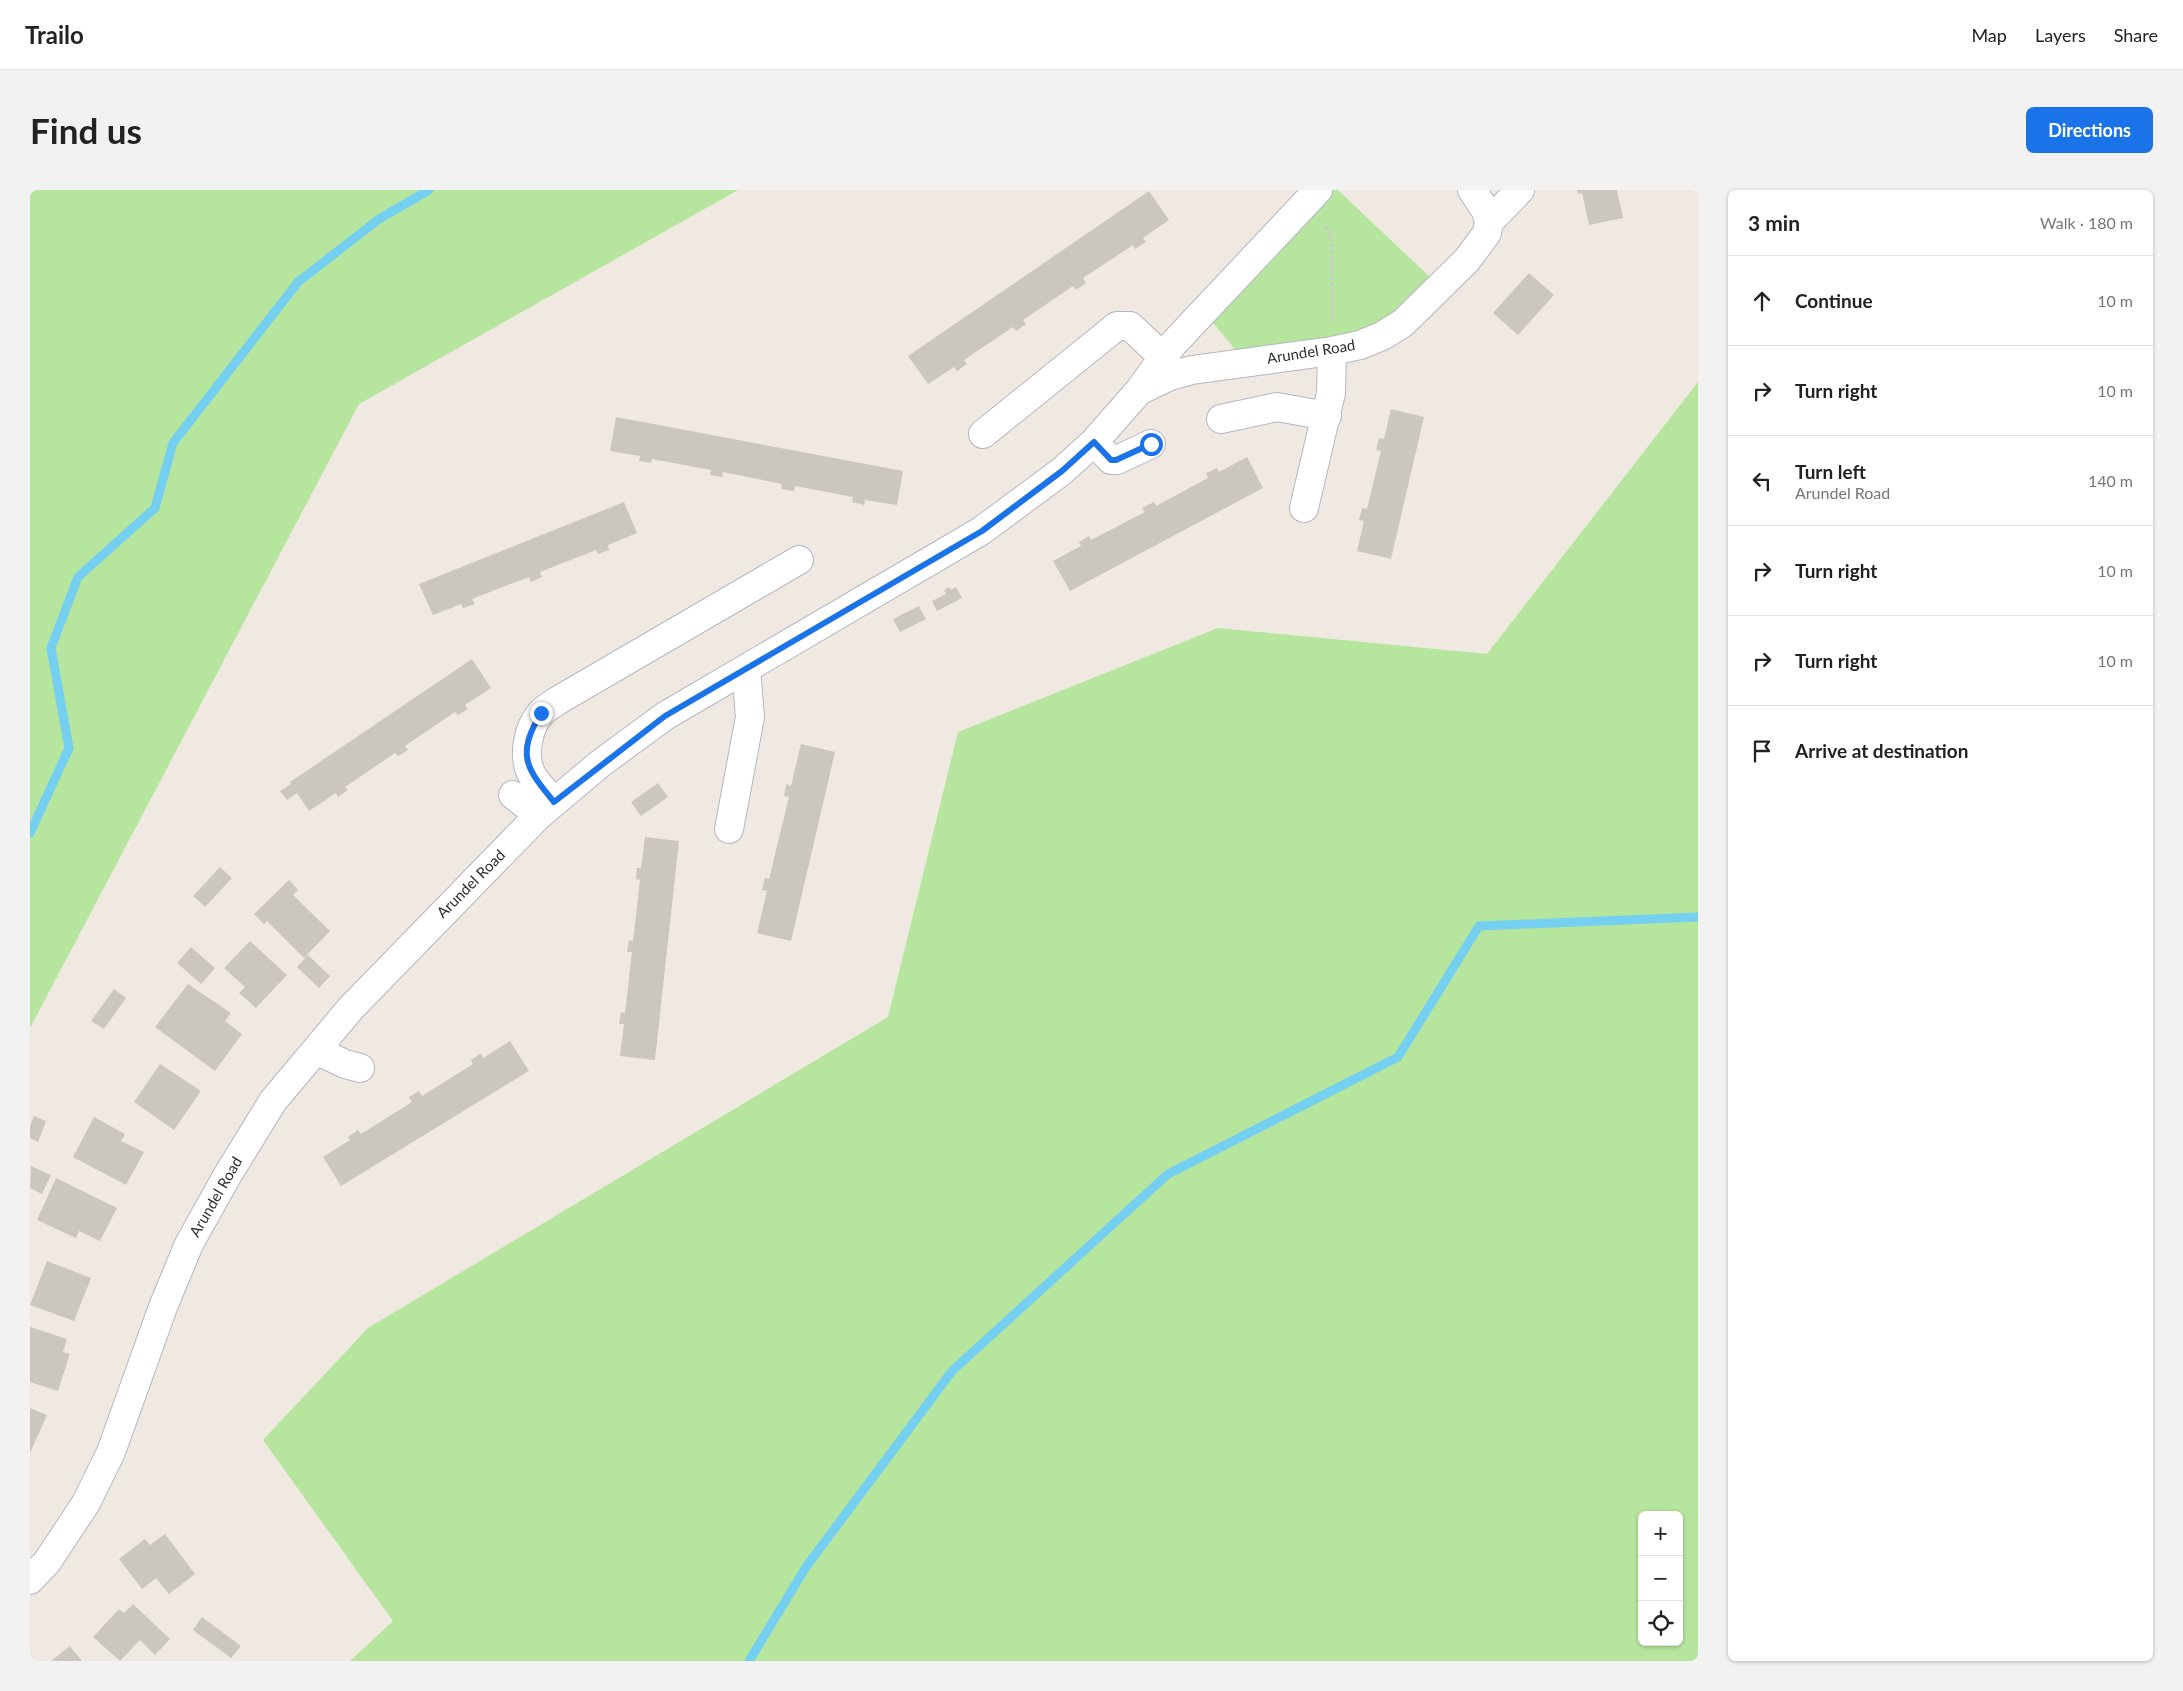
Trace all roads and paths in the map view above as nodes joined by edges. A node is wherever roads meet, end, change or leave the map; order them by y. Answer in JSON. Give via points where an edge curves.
{"nodes":[{"id":1,"x":1472,"y":190,"type":"edge"},
{"id":2,"x":1520,"y":190,"type":"edge"},
{"id":3,"x":1313,"y":196,"type":"edge"},
{"id":4,"x":1489,"y":222,"type":"junction"},
{"id":5,"x":1332,"y":351,"type":"junction"},
{"id":6,"x":1164,"y":357,"type":"junction"},
{"id":7,"x":1138,"y":392,"type":"junction"},
{"id":8,"x":1326,"y":416,"type":"junction"},
{"id":9,"x":1221,"y":419,"type":"dead end"},
{"id":10,"x":983,"y":434,"type":"dead end"},
{"id":11,"x":1094,"y":442,"type":"junction"},
{"id":12,"x":1151,"y":444,"type":"dead end"},
{"id":13,"x":1304,"y":508,"type":"dead end"},
{"id":14,"x":799,"y":560,"type":"dead end"},
{"id":15,"x":746,"y":669,"type":"junction"},
{"id":16,"x":513,"y":796,"type":"dead end"},
{"id":17,"x":546,"y":809,"type":"junction"},
{"id":18,"x":728,"y":829,"type":"dead end"},
{"id":19,"x":316,"y":1050,"type":"junction"},
{"id":20,"x":360,"y":1068,"type":"dead end"},
{"id":21,"x":30,"y":1580,"type":"edge"}],
"edges":[{"from":1,"to":4,"type":"street","via":[[1486,211]]},
{"from":2,"to":4,"type":"street"},
{"from":3,"to":5,"type":"path","via":[[1331,234]]},
{"from":3,"to":6,"type":"street","name":"Arundel Road"},
{"from":4,"to":5,"type":"street","name":"Arundel Road","via":[[1488,233],[1467,260],[1403,322],[1382,336]]},
{"from":5,"to":7,"type":"street","name":"Arundel Road","via":[[1192,370],[1170,376]]},
{"from":5,"to":8,"type":"street","via":[[1333,374]]},
{"from":6,"to":7,"type":"street","name":"Arundel Road"},
{"from":6,"to":10,"type":"street","via":[[1130,326],[1117,326]]},
{"from":7,"to":11,"type":"street","name":"Arundel Road"},
{"from":8,"to":9,"type":"street","via":[[1278,407]]},
{"from":8,"to":13,"type":"street"},
{"from":11,"to":12,"type":"street","via":[[1111,460]]},
{"from":11,"to":15,"type":"street","name":"Arundel Road","via":[[1062,471],[982,531]]},
{"from":14,"to":17,"type":"street","via":[[541,713],[527,746],[531,774]]},
{"from":15,"to":17,"type":"street","name":"Arundel Road","via":[[665,716]]},
{"from":15,"to":18,"type":"street","via":[[749,729]]},
{"from":16,"to":17,"type":"street"},
{"from":17,"to":19,"type":"street","name":"Arundel Road","via":[[351,1008]]},
{"from":19,"to":20,"type":"street"},
{"from":19,"to":21,"type":"street","name":"Arundel Road","via":[[273,1101],[189,1244],[111,1452],[86,1503],[47,1562]]}]}
